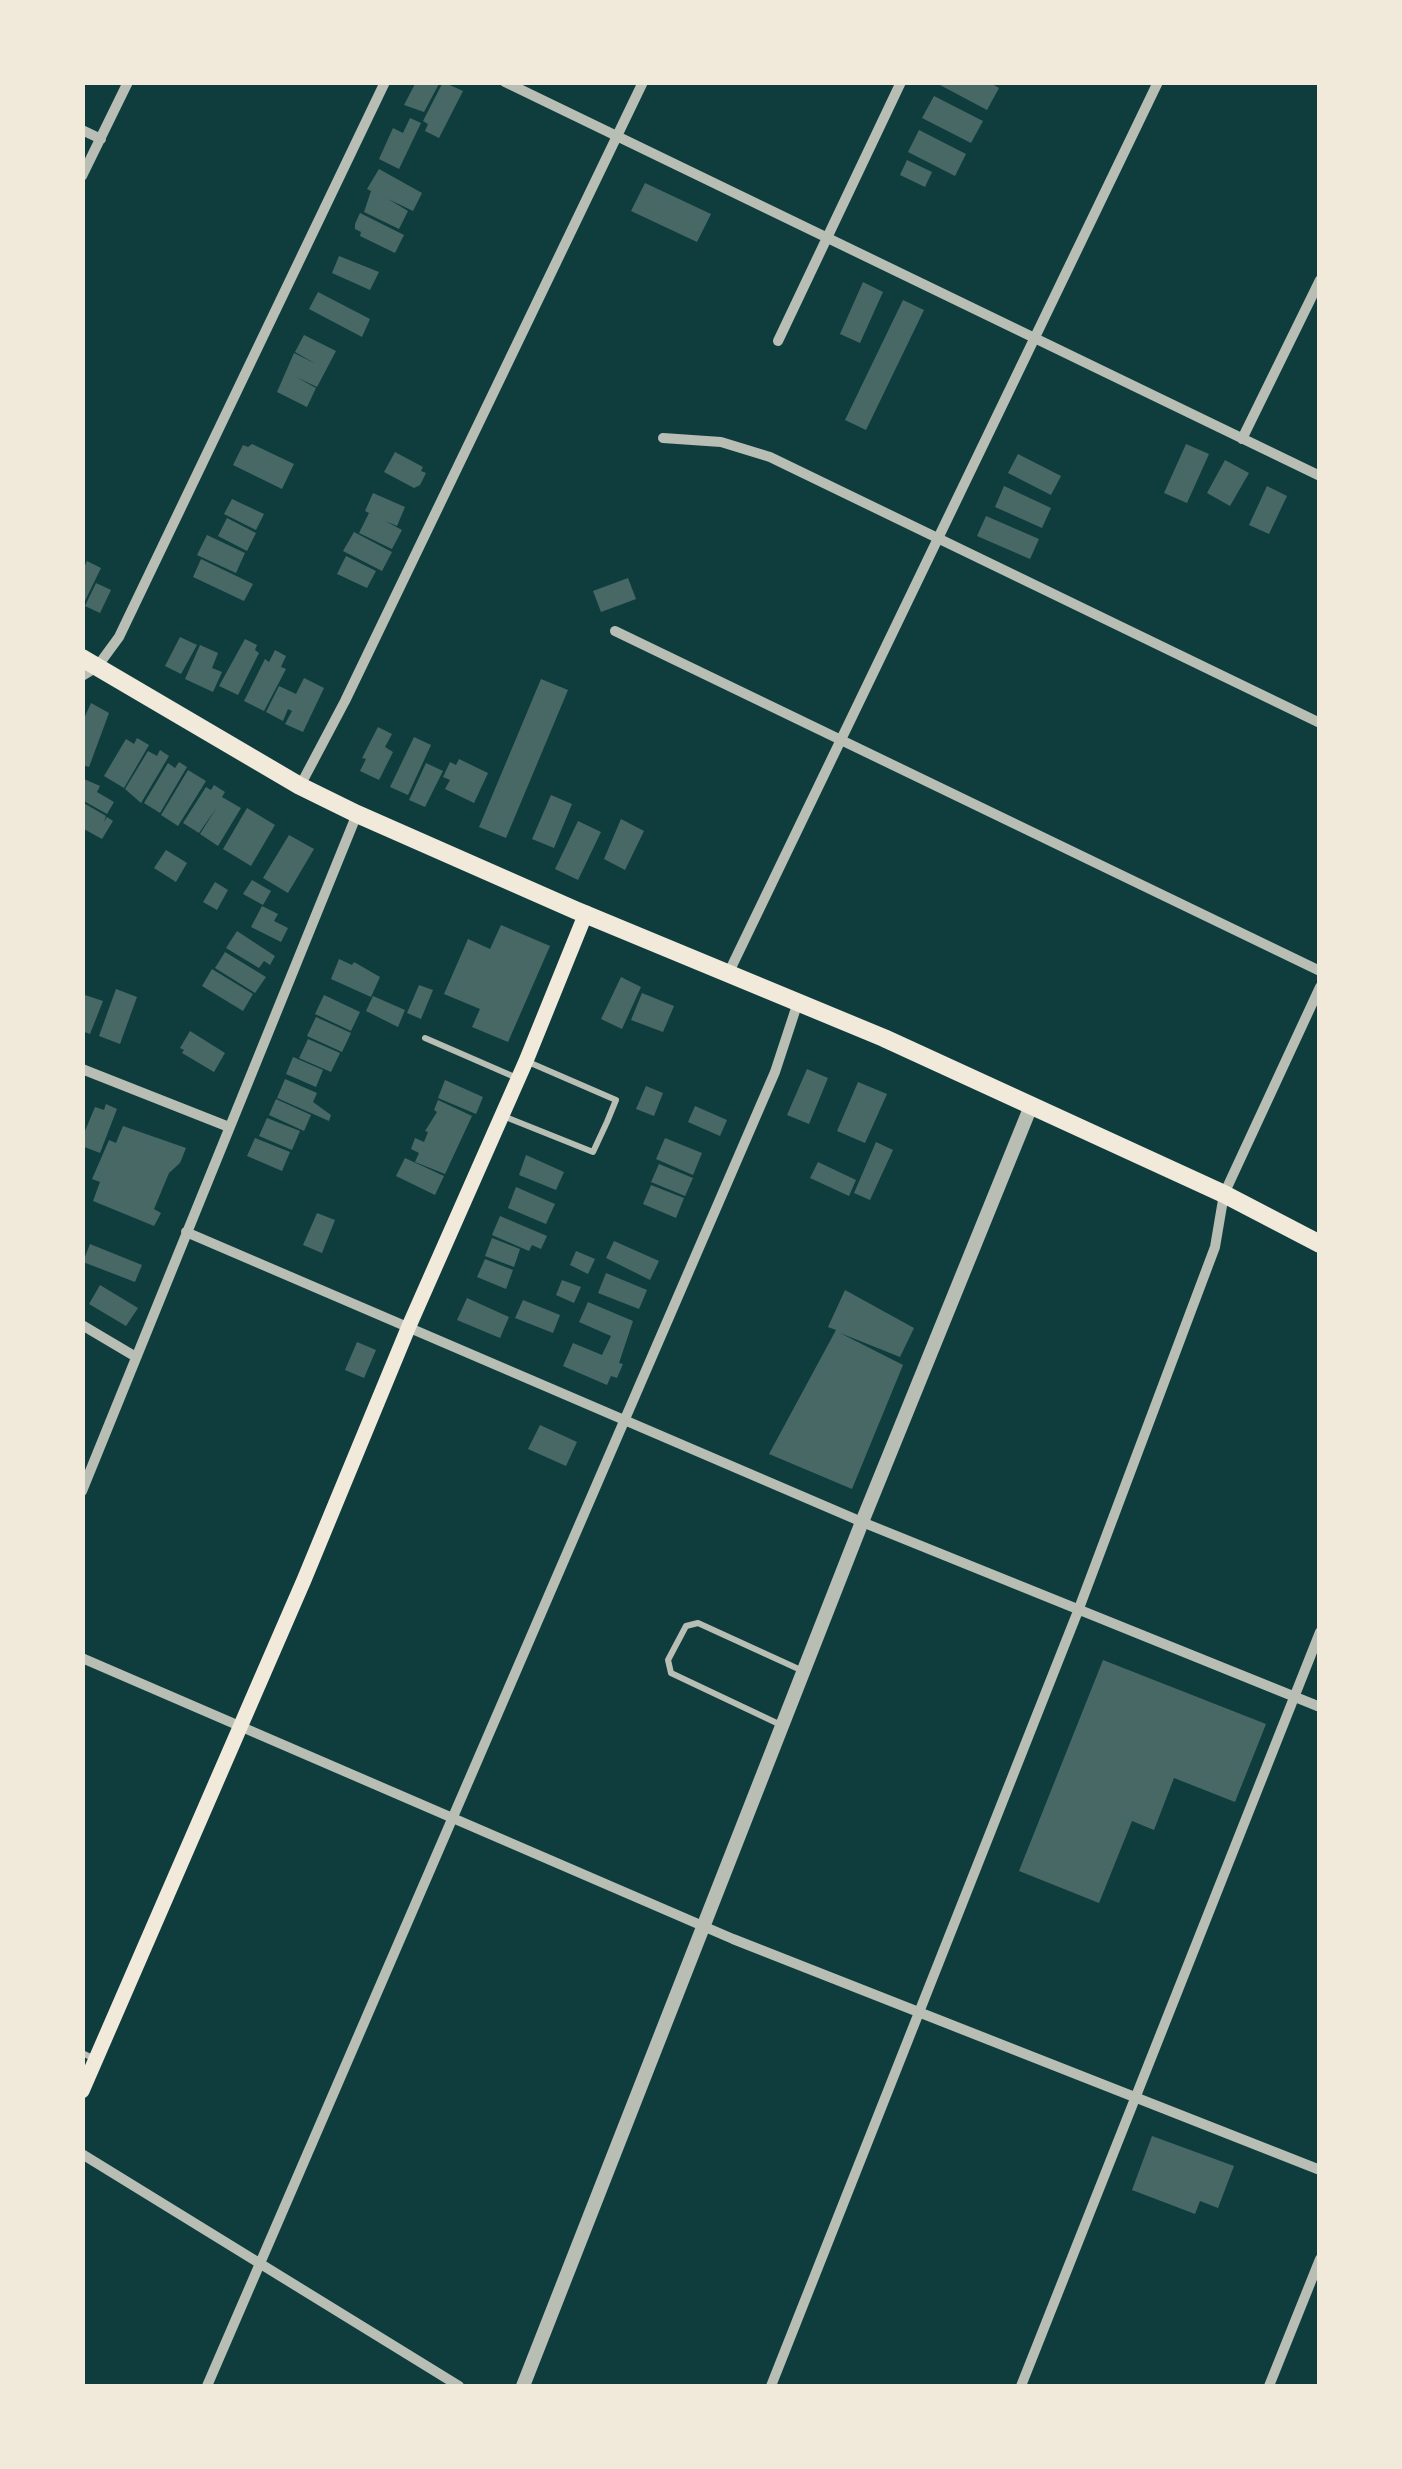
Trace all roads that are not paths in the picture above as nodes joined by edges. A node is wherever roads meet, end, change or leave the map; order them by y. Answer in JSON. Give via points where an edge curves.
{"nodes":[{"id":1,"x":128,"y":82,"type":"edge"},
{"id":2,"x":384,"y":82,"type":"edge"},
{"id":3,"x":504,"y":82,"type":"edge"},
{"id":4,"x":642,"y":82,"type":"edge"},
{"id":5,"x":901,"y":82,"type":"edge"},
{"id":6,"x":1158,"y":82,"type":"edge"},
{"id":7,"x":82,"y":130,"type":"edge"},
{"id":8,"x":616,"y":137,"type":"junction"},
{"id":9,"x":100,"y":139,"type":"junction"},
{"id":10,"x":82,"y":176,"type":"edge"},
{"id":11,"x":826,"y":240,"type":"junction"},
{"id":12,"x":1320,"y":280,"type":"edge"},
{"id":13,"x":1034,"y":339,"type":"junction"},
{"id":14,"x":778,"y":341,"type":"dead end"},
{"id":15,"x":663,"y":438,"type":"dead end"},
{"id":16,"x":1242,"y":439,"type":"junction"},
{"id":17,"x":1320,"y":476,"type":"edge"},
{"id":18,"x":938,"y":539,"type":"junction"},
{"id":19,"x":615,"y":631,"type":"dead end"},
{"id":20,"x":88,"y":667,"type":"edge"},
{"id":21,"x":1320,"y":722,"type":"edge"},
{"id":22,"x":841,"y":741,"type":"junction"},
{"id":23,"x":300,"y":786,"type":"junction"},
{"id":24,"x":357,"y":814,"type":"junction"},
{"id":25,"x":586,"y":914,"type":"junction"},
{"id":26,"x":1320,"y":971,"type":"edge"},
{"id":27,"x":728,"y":974,"type":"junction"},
{"id":28,"x":1320,"y":987,"type":"edge"},
{"id":29,"x":799,"y":1001,"type":"junction"},
{"id":30,"x":425,"y":1038,"type":"dead end"},
{"id":31,"x":526,"y":1062,"type":"junction"},
{"id":32,"x":82,"y":1069,"type":"edge"},
{"id":33,"x":518,"y":1079,"type":"junction"},
{"id":34,"x":1031,"y":1106,"type":"junction"},
{"id":35,"x":502,"y":1116,"type":"junction"},
{"id":36,"x":228,"y":1127,"type":"junction"},
{"id":37,"x":1224,"y":1194,"type":"junction"},
{"id":38,"x":186,"y":1232,"type":"junction"},
{"id":39,"x":1320,"y":1244,"type":"edge"},
{"id":40,"x":82,"y":1325,"type":"edge"},
{"id":41,"x":409,"y":1326,"type":"junction"},
{"id":42,"x":136,"y":1357,"type":"junction"},
{"id":43,"x":624,"y":1420,"type":"junction"},
{"id":44,"x":82,"y":1491,"type":"edge"},
{"id":45,"x":862,"y":1522,"type":"junction"},
{"id":46,"x":1078,"y":1611,"type":"junction"},
{"id":47,"x":1320,"y":1632,"type":"edge"},
{"id":48,"x":82,"y":1658,"type":"edge"},
{"id":49,"x":804,"y":1672,"type":"junction"},
{"id":50,"x":1293,"y":1696,"type":"junction"},
{"id":51,"x":1320,"y":1707,"type":"edge"},
{"id":52,"x":240,"y":1726,"type":"junction"},
{"id":53,"x":784,"y":1726,"type":"junction"},
{"id":54,"x":453,"y":1817,"type":"junction"},
{"id":55,"x":703,"y":1926,"type":"junction"},
{"id":56,"x":918,"y":2013,"type":"junction"},
{"id":57,"x":89,"y":2057,"type":"edge"},
{"id":58,"x":82,"y":2091,"type":"edge"},
{"id":59,"x":1135,"y":2097,"type":"junction"},
{"id":60,"x":82,"y":2154,"type":"edge"},
{"id":61,"x":1320,"y":2170,"type":"edge"},
{"id":62,"x":1320,"y":2259,"type":"edge"},
{"id":63,"x":261,"y":2263,"type":"junction"},
{"id":64,"x":207,"y":2386,"type":"edge"},
{"id":65,"x":458,"y":2386,"type":"edge"},
{"id":66,"x":524,"y":2386,"type":"edge"},
{"id":67,"x":771,"y":2386,"type":"edge"},
{"id":68,"x":1021,"y":2386,"type":"edge"},
{"id":69,"x":1270,"y":2386,"type":"edge"}],
"edges":[{"from":1,"to":9,"type":"street"},
{"from":2,"to":20,"type":"street","via":[[119,637]]},
{"from":3,"to":8,"type":"street"},
{"from":4,"to":8,"type":"street"},
{"from":5,"to":11,"type":"street"},
{"from":6,"to":13,"type":"street"},
{"from":7,"to":9,"type":"street"},
{"from":8,"to":11,"type":"street"},
{"from":8,"to":23,"type":"street"},
{"from":9,"to":10,"type":"street"},
{"from":11,"to":13,"type":"street"},
{"from":11,"to":14,"type":"street"},
{"from":12,"to":16,"type":"street"},
{"from":13,"to":16,"type":"street"},
{"from":13,"to":18,"type":"street"},
{"from":15,"to":18,"type":"street","via":[[721,442],[770,457]]},
{"from":16,"to":17,"type":"street"},
{"from":18,"to":21,"type":"street"},
{"from":18,"to":22,"type":"street"},
{"from":19,"to":22,"type":"street"},
{"from":20,"to":23,"type":"main road"},
{"from":22,"to":26,"type":"street"},
{"from":22,"to":27,"type":"street"},
{"from":23,"to":24,"type":"main road"},
{"from":24,"to":25,"type":"main road"},
{"from":24,"to":36,"type":"street"},
{"from":25,"to":27,"type":"main road"},
{"from":25,"to":31,"type":"main road"},
{"from":27,"to":29,"type":"main road"},
{"from":28,"to":37,"type":"street"},
{"from":29,"to":34,"type":"main road"},
{"from":29,"to":43,"type":"street"},
{"from":30,"to":33,"type":"lane"},
{"from":31,"to":33,"type":"main road"},
{"from":31,"to":35,"type":"lane","via":[[616,1100],[607,1122],[593,1152]]},
{"from":32,"to":36,"type":"street"},
{"from":33,"to":35,"type":"main road"},
{"from":34,"to":37,"type":"main road"},
{"from":34,"to":45,"type":"street"},
{"from":35,"to":41,"type":"main road"},
{"from":36,"to":38,"type":"street"},
{"from":37,"to":39,"type":"main road"},
{"from":37,"to":46,"type":"street","via":[[1215,1247]]},
{"from":38,"to":41,"type":"street"},
{"from":38,"to":42,"type":"street"},
{"from":40,"to":42,"type":"street"},
{"from":41,"to":43,"type":"street"},
{"from":41,"to":52,"type":"main road"},
{"from":42,"to":44,"type":"street"},
{"from":43,"to":45,"type":"street"},
{"from":43,"to":54,"type":"street"},
{"from":45,"to":46,"type":"street"},
{"from":45,"to":49,"type":"street"},
{"from":46,"to":50,"type":"street"},
{"from":46,"to":56,"type":"street"},
{"from":47,"to":50,"type":"street"},
{"from":48,"to":52,"type":"street"},
{"from":49,"to":53,"type":"street"},
{"from":49,"to":53,"type":"lane","via":[[698,1624],[686,1626],[668,1660],[671,1673]]},
{"from":50,"to":51,"type":"street"},
{"from":50,"to":59,"type":"street"},
{"from":52,"to":54,"type":"street"},
{"from":52,"to":57,"type":"main road"},
{"from":53,"to":55,"type":"street"},
{"from":54,"to":55,"type":"street"},
{"from":54,"to":63,"type":"street"},
{"from":55,"to":56,"type":"street"},
{"from":55,"to":66,"type":"street"},
{"from":56,"to":59,"type":"street"},
{"from":56,"to":67,"type":"street"},
{"from":57,"to":58,"type":"main road"},
{"from":59,"to":61,"type":"street"},
{"from":59,"to":68,"type":"street"},
{"from":60,"to":63,"type":"street"},
{"from":62,"to":69,"type":"street"},
{"from":63,"to":64,"type":"street"},
{"from":63,"to":65,"type":"street"}]}
